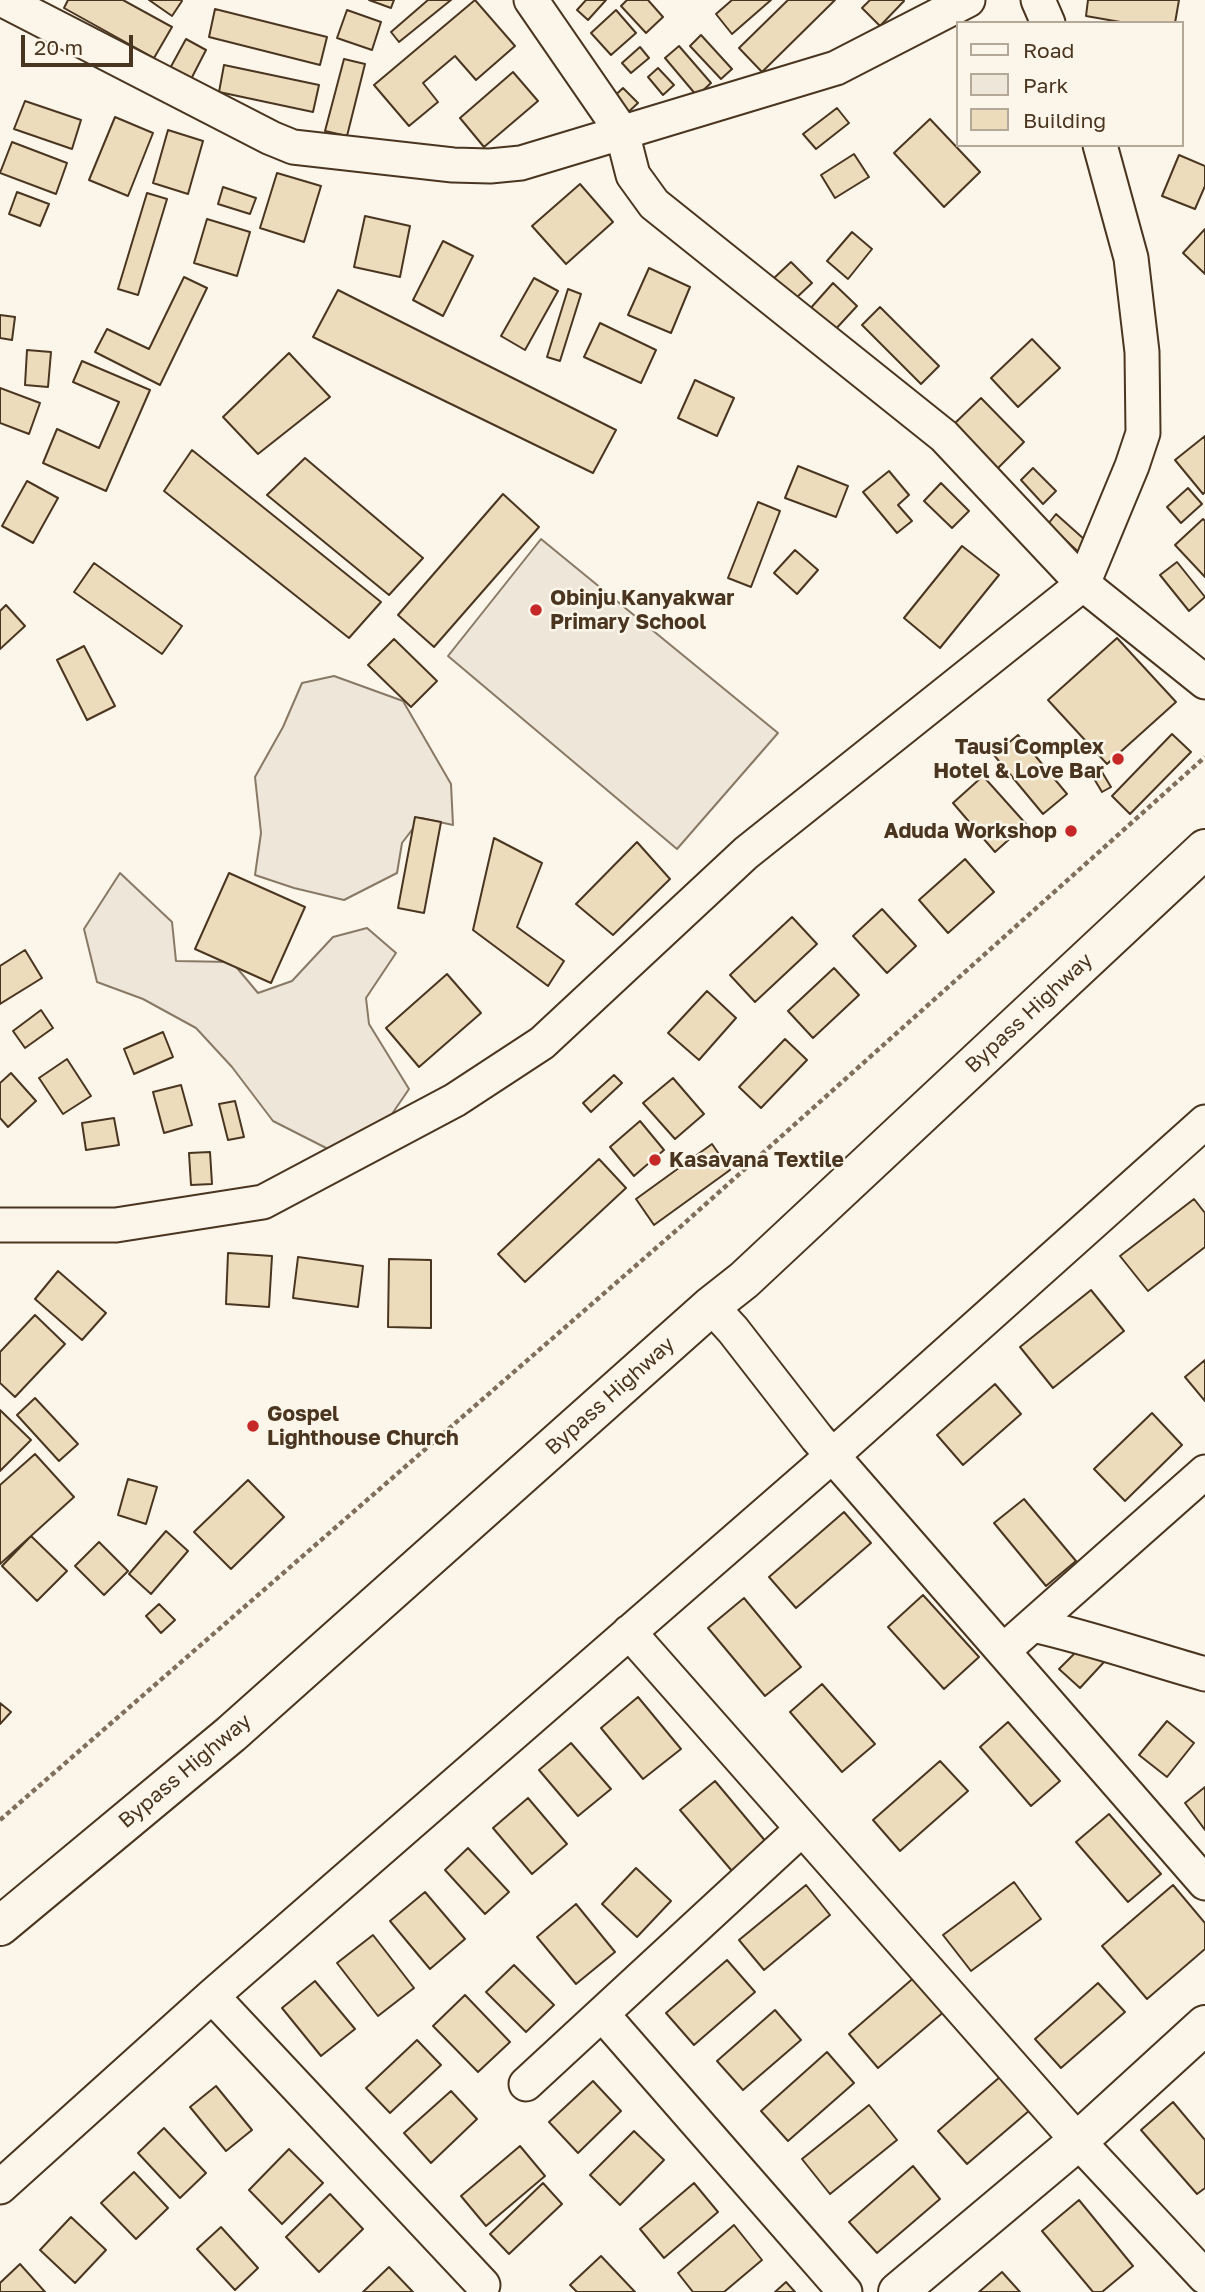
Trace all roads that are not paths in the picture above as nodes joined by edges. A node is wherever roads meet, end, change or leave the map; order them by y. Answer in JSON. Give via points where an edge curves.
{"nodes":[{"id":1,"x":3,"y":0,"type":"edge"},
{"id":2,"x":531,"y":0,"type":"edge"},
{"id":3,"x":968,"y":0,"type":"edge"},
{"id":4,"x":1038,"y":0,"type":"edge"},
{"id":5,"x":1047,"y":21,"type":"edge"},
{"id":6,"x":622,"y":132,"type":"junction"},
{"id":7,"x":1101,"y":147,"type":"edge"},
{"id":8,"x":1083,"y":584,"type":"junction"},
{"id":9,"x":1205,"y":682,"type":"edge"},
{"id":10,"x":1205,"y":849,"type":"edge"},
{"id":11,"x":1205,"y":1122,"type":"edge"},
{"id":12,"x":0,"y":1225,"type":"edge"},
{"id":13,"x":711,"y":1306,"type":"junction"},
{"id":14,"x":832,"y":1456,"type":"junction"},
{"id":15,"x":1204,"y":1477,"type":"edge"},
{"id":16,"x":1033,"y":1625,"type":"junction"},
{"id":17,"x":629,"y":1632,"type":"junction"},
{"id":18,"x":1003,"y":1651,"type":"junction"},
{"id":19,"x":1205,"y":1674,"type":"edge"},
{"id":20,"x":802,"y":1829,"type":"junction"},
{"id":21,"x":1205,"y":1883,"type":"edge"},
{"id":22,"x":0,"y":1926,"type":"edge"},
{"id":23,"x":212,"y":1996,"type":"junction"},
{"id":24,"x":602,"y":2014,"type":"junction"},
{"id":25,"x":1205,"y":2025,"type":"edge"},
{"id":26,"x":526,"y":2084,"type":"dead end"},
{"id":27,"x":1078,"y":2141,"type":"junction"},
{"id":28,"x":0,"y":2187,"type":"edge"},
{"id":29,"x":1205,"y":2277,"type":"edge"},
{"id":30,"x":483,"y":2285,"type":"dead end"},
{"id":31,"x":845,"y":2292,"type":"edge"},
{"id":32,"x":898,"y":2292,"type":"edge"}],
"edges":[{"from":1,"to":6,"type":"street","via":[[293,147],[453,166],[490,166],[521,163]]},
{"from":2,"to":6,"type":"street"},
{"from":3,"to":6,"type":"street","via":[[836,68]]},
{"from":4,"to":5,"type":"street"},
{"from":6,"to":8,"type":"street","via":[[633,175],[654,204],[944,436]]},
{"from":7,"to":8,"type":"street","via":[[1131,258],[1142,352],[1143,433]]},
{"from":8,"to":9,"type":"street"},
{"from":8,"to":12,"type":"street","via":[[746,853],[542,1043],[455,1100],[263,1202],[116,1225]]},
{"from":10,"to":13,"type":"main road","name":"Bypass Highway"},
{"from":11,"to":14,"type":"street"},
{"from":13,"to":14,"type":"street"},
{"from":13,"to":22,"type":"main road","name":"Bypass Highway","via":[[231,1734]]},
{"from":14,"to":17,"type":"street"},
{"from":14,"to":18,"type":"street"},
{"from":15,"to":16,"type":"street"},
{"from":16,"to":18,"type":"street"},
{"from":16,"to":19,"type":"street"},
{"from":17,"to":20,"type":"street"},
{"from":17,"to":23,"type":"street"},
{"from":18,"to":21,"type":"street"},
{"from":20,"to":24,"type":"street"},
{"from":20,"to":27,"type":"street"},
{"from":23,"to":28,"type":"street"},
{"from":23,"to":30,"type":"street"},
{"from":24,"to":26,"type":"street"},
{"from":24,"to":31,"type":"street"},
{"from":25,"to":27,"type":"main road"},
{"from":27,"to":29,"type":"street"},
{"from":27,"to":32,"type":"main road"}]}
